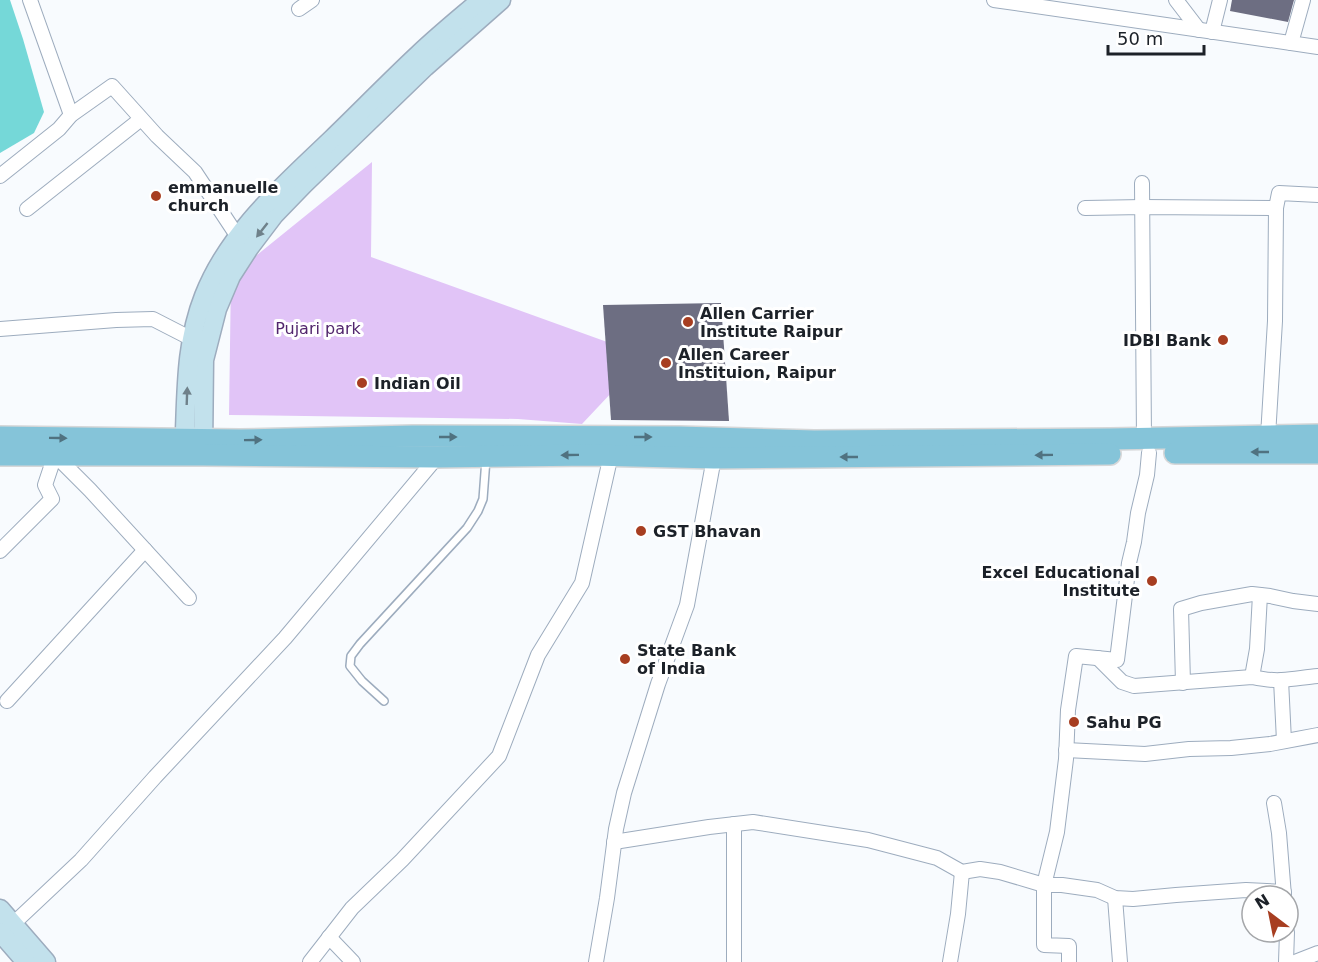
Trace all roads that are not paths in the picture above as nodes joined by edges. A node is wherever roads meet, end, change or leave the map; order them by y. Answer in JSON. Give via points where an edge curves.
{"nodes":[{"id":1,"x":30,"y":0,"type":"edge"},
{"id":2,"x":312,"y":0,"type":"edge"},
{"id":3,"x":481,"y":0,"type":"edge"},
{"id":4,"x":501,"y":0,"type":"edge"},
{"id":5,"x":994,"y":0,"type":"edge"},
{"id":6,"x":1176,"y":0,"type":"edge"},
{"id":7,"x":1220,"y":0,"type":"edge"},
{"id":8,"x":1303,"y":0,"type":"edge"},
{"id":9,"x":1061,"y":5,"type":"edge"},
{"id":10,"x":299,"y":9,"type":"dead end"},
{"id":11,"x":1205,"y":31,"type":"junction"},
{"id":12,"x":1291,"y":43,"type":"junction"},
{"id":13,"x":1318,"y":47,"type":"edge"},
{"id":14,"x":71,"y":115,"type":"junction"},
{"id":15,"x":141,"y":119,"type":"junction"},
{"id":16,"x":0,"y":176,"type":"edge"},
{"id":17,"x":1142,"y":183,"type":"dead end"},
{"id":18,"x":1318,"y":195,"type":"edge"},
{"id":19,"x":1143,"y":207,"type":"junction"},
{"id":20,"x":1085,"y":208,"type":"dead end"},
{"id":21,"x":1276,"y":208,"type":"junction"},
{"id":22,"x":27,"y":209,"type":"dead end"},
{"id":23,"x":238,"y":237,"type":"junction"},
{"id":24,"x":0,"y":329,"type":"edge"},
{"id":25,"x":192,"y":339,"type":"junction"},
{"id":26,"x":1318,"y":435,"type":"edge"},
{"id":27,"x":1268,"y":436,"type":"junction"},
{"id":28,"x":0,"y":437,"type":"edge"},
{"id":29,"x":1146,"y":446,"type":"junction"},
{"id":30,"x":194,"y":447,"type":"junction"},
{"id":31,"x":1318,"y":453,"type":"edge"},
{"id":32,"x":0,"y":455,"type":"edge"},
{"id":33,"x":55,"y":455,"type":"junction"},
{"id":34,"x":486,"y":456,"type":"junction"},
{"id":35,"x":611,"y":456,"type":"junction"},
{"id":36,"x":437,"y":457,"type":"junction"},
{"id":37,"x":714,"y":458,"type":"junction"},
{"id":38,"x":145,"y":549,"type":"junction"},
{"id":39,"x":0,"y":551,"type":"edge"},
{"id":40,"x":1260,"y":595,"type":"junction"},
{"id":41,"x":189,"y":598,"type":"dead end"},
{"id":42,"x":1318,"y":604,"type":"edge"},
{"id":43,"x":1098,"y":658,"type":"junction"},
{"id":44,"x":1318,"y":676,"type":"edge"},
{"id":45,"x":1252,"y":677,"type":"junction"},
{"id":46,"x":1281,"y":681,"type":"junction"},
{"id":47,"x":1183,"y":683,"type":"junction"},
{"id":48,"x":384,"y":700,"type":"dead end"},
{"id":49,"x":7,"y":701,"type":"dead end"},
{"id":50,"x":1318,"y":735,"type":"edge"},
{"id":51,"x":1284,"y":741,"type":"junction"},
{"id":52,"x":1066,"y":750,"type":"junction"},
{"id":53,"x":1274,"y":803,"type":"dead end"},
{"id":54,"x":734,"y":824,"type":"junction"},
{"id":55,"x":614,"y":842,"type":"junction"},
{"id":56,"x":962,"y":872,"type":"junction"},
{"id":57,"x":1283,"y":884,"type":"edge"},
{"id":58,"x":1044,"y":885,"type":"junction"},
{"id":59,"x":1240,"y":890,"type":"edge"},
{"id":60,"x":1115,"y":898,"type":"junction"},
{"id":61,"x":0,"y":909,"type":"edge"},
{"id":62,"x":7,"y":928,"type":"edge"},
{"id":63,"x":329,"y":938,"type":"junction"},
{"id":64,"x":1287,"y":944,"type":"edge"},
{"id":65,"x":1318,"y":953,"type":"edge"},
{"id":66,"x":26,"y":962,"type":"edge"},
{"id":67,"x":46,"y":962,"type":"edge"},
{"id":68,"x":310,"y":962,"type":"edge"},
{"id":69,"x":353,"y":962,"type":"edge"},
{"id":70,"x":596,"y":962,"type":"edge"},
{"id":71,"x":734,"y":962,"type":"edge"},
{"id":72,"x":950,"y":962,"type":"edge"},
{"id":73,"x":1069,"y":962,"type":"edge"},
{"id":74,"x":1120,"y":962,"type":"edge"},
{"id":75,"x":1286,"y":962,"type":"edge"},
{"id":76,"x":1295,"y":962,"type":"edge"}],
"edges":[{"from":1,"to":14,"type":"street"},
{"from":2,"to":10,"type":"street"},
{"from":3,"to":23,"type":"street","via":[[279,190]]},
{"from":4,"to":30,"type":"street","one_way":true,"via":[[304,184],[249,248],[217,309],[204,360]]},
{"from":5,"to":9,"type":"street"},
{"from":6,"to":11,"type":"street"},
{"from":7,"to":11,"type":"street"},
{"from":8,"to":12,"type":"street"},
{"from":9,"to":11,"type":"street"},
{"from":11,"to":12,"type":"street"},
{"from":12,"to":13,"type":"street"},
{"from":14,"to":15,"type":"street","via":[[112,86]]},
{"from":14,"to":16,"type":"street"},
{"from":15,"to":22,"type":"street"},
{"from":15,"to":23,"type":"street","via":[[195,172]]},
{"from":17,"to":19,"type":"street"},
{"from":18,"to":21,"type":"street","via":[[1279,193]]},
{"from":19,"to":20,"type":"street"},
{"from":19,"to":21,"type":"street"},
{"from":19,"to":29,"type":"street"},
{"from":21,"to":27,"type":"street"},
{"from":23,"to":25,"type":"street","via":[[202,298]]},
{"from":24,"to":25,"type":"street","via":[[153,319]]},
{"from":30,"to":25,"type":"street","one_way":true,"via":[[188,357]]},
{"from":26,"to":27,"type":"main road"},
{"from":27,"to":29,"type":"main road"},
{"from":28,"to":30,"type":"main road","one_way":true},
{"from":30,"to":29,"type":"main road","one_way":true,"via":[[240,440],[413,436]]},
{"from":31,"to":29,"type":"main road","one_way":true},
{"from":29,"to":37,"type":"main road","one_way":true,"via":[[1034,455]]},
{"from":29,"to":43,"type":"street","via":[[1147,475],[1129,563],[1117,660]]},
{"from":30,"to":33,"type":"main road"},
{"from":30,"to":36,"type":"main road","via":[[327,457]]},
{"from":32,"to":33,"type":"main road"},
{"from":33,"to":38,"type":"street"},
{"from":33,"to":39,"type":"street","via":[[45,485],[52,499]]},
{"from":35,"to":34,"type":"main road","one_way":true},
{"from":34,"to":36,"type":"main road"},
{"from":34,"to":48,"type":"lane","via":[[483,499],[467,528],[351,656],[354,673]]},
{"from":35,"to":37,"type":"main road"},
{"from":35,"to":63,"type":"street","via":[[582,583],[538,655],[499,756],[352,908]]},
{"from":36,"to":62,"type":"street","via":[[285,638],[81,860]]},
{"from":37,"to":55,"type":"street","via":[[687,605],[624,793]]},
{"from":38,"to":41,"type":"street"},
{"from":38,"to":49,"type":"street"},
{"from":40,"to":42,"type":"street"},
{"from":40,"to":45,"type":"street"},
{"from":40,"to":47,"type":"street","via":[[1181,609]]},
{"from":43,"to":47,"type":"street","via":[[1122,682],[1134,686]]},
{"from":43,"to":52,"type":"street","via":[[1076,656]]},
{"from":44,"to":46,"type":"street"},
{"from":45,"to":46,"type":"street"},
{"from":45,"to":47,"type":"street"},
{"from":46,"to":51,"type":"street"},
{"from":50,"to":51,"type":"street"},
{"from":51,"to":52,"type":"street","via":[[1145,754]]},
{"from":52,"to":58,"type":"street","via":[[1057,832]]},
{"from":53,"to":57,"type":"street"},
{"from":54,"to":55,"type":"street"},
{"from":54,"to":56,"type":"street","via":[[753,822],[868,840],[937,858]]},
{"from":54,"to":71,"type":"street"},
{"from":55,"to":70,"type":"street"},
{"from":56,"to":58,"type":"street","via":[[1000,872]]},
{"from":56,"to":72,"type":"street"},
{"from":58,"to":60,"type":"street","via":[[1097,890]]},
{"from":58,"to":73,"type":"street","via":[[1044,945],[1069,946]]},
{"from":59,"to":60,"type":"street"},
{"from":60,"to":74,"type":"street"},
{"from":61,"to":62,"type":"street"},
{"from":62,"to":66,"type":"street"},
{"from":62,"to":67,"type":"street"},
{"from":63,"to":68,"type":"street"},
{"from":63,"to":69,"type":"street"},
{"from":64,"to":75,"type":"street"},
{"from":65,"to":76,"type":"street"}]}
